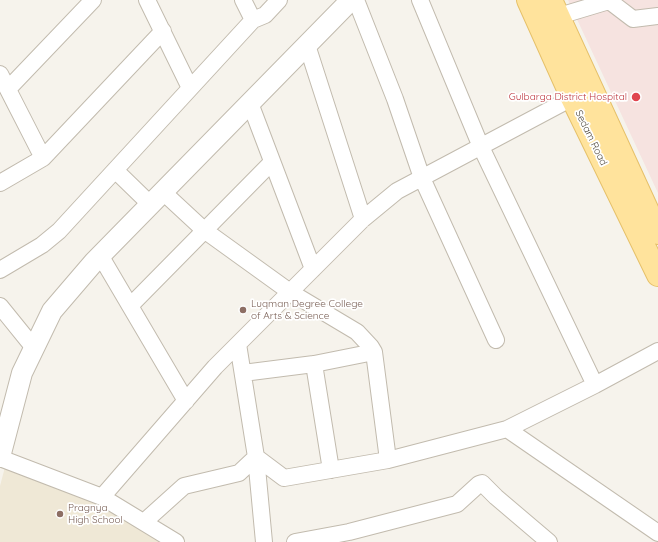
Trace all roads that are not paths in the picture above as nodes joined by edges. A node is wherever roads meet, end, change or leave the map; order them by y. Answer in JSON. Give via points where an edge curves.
{"nodes":[{"id":1,"x":94,"y":0,"type":"edge"},
{"id":2,"x":147,"y":0,"type":"edge"},
{"id":3,"x":243,"y":0,"type":"edge"},
{"id":4,"x":279,"y":0,"type":"edge"},
{"id":5,"x":351,"y":0,"type":"edge"},
{"id":6,"x":356,"y":0,"type":"edge"},
{"id":7,"x":420,"y":0,"type":"edge"},
{"id":8,"x":528,"y":0,"type":"edge"},
{"id":9,"x":608,"y":1,"type":"edge"},
{"id":10,"x":549,"y":13,"type":"edge"},
{"id":11,"x":658,"y":16,"type":"edge"},
{"id":12,"x":253,"y":20,"type":"junction"},
{"id":13,"x":163,"y":31,"type":"junction"},
{"id":14,"x":307,"y":45,"type":"junction"},
{"id":15,"x":3,"y":84,"type":"edge"},
{"id":16,"x":190,"y":88,"type":"junction"},
{"id":17,"x":572,"y":98,"type":"junction"},
{"id":18,"x":250,"y":103,"type":"junction"},
{"id":19,"x":481,"y":147,"type":"junction"},
{"id":20,"x":43,"y":158,"type":"junction"},
{"id":21,"x":272,"y":162,"type":"junction"},
{"id":22,"x":115,"y":170,"type":"junction"},
{"id":23,"x":422,"y":178,"type":"junction"},
{"id":24,"x":0,"y":183,"type":"edge"},
{"id":25,"x":156,"y":198,"type":"junction"},
{"id":26,"x":363,"y":219,"type":"junction"},
{"id":27,"x":204,"y":230,"type":"junction"},
{"id":28,"x":658,"y":233,"type":"edge"},
{"id":29,"x":100,"y":255,"type":"junction"},
{"id":30,"x":313,"y":269,"type":"junction"},
{"id":31,"x":0,"y":270,"type":"edge"},
{"id":32,"x":658,"y":275,"type":"edge"},
{"id":33,"x":290,"y":292,"type":"junction"},
{"id":34,"x":0,"y":306,"type":"edge"},
{"id":35,"x":130,"y":306,"type":"junction"},
{"id":36,"x":496,"y":340,"type":"dead end"},
{"id":37,"x":238,"y":344,"type":"junction"},
{"id":38,"x":34,"y":348,"type":"junction"},
{"id":39,"x":658,"y":351,"type":"edge"},
{"id":40,"x":374,"y":352,"type":"junction"},
{"id":41,"x":314,"y":364,"type":"junction"},
{"id":42,"x":243,"y":373,"type":"junction"},
{"id":43,"x":595,"y":385,"type":"junction"},
{"id":44,"x":186,"y":401,"type":"junction"},
{"id":45,"x":507,"y":429,"type":"junction"},
{"id":46,"x":0,"y":457,"type":"edge"},
{"id":47,"x":256,"y":457,"type":"junction"},
{"id":48,"x":388,"y":460,"type":"junction"},
{"id":49,"x":331,"y":470,"type":"junction"},
{"id":50,"x":102,"y":497,"type":"junction"},
{"id":51,"x":144,"y":522,"type":"junction"},
{"id":52,"x":658,"y":533,"type":"edge"},
{"id":53,"x":176,"y":542,"type":"edge"},
{"id":54,"x":264,"y":542,"type":"edge"},
{"id":55,"x":295,"y":542,"type":"edge"},
{"id":56,"x":550,"y":542,"type":"edge"}],
"edges":[{"from":1,"to":15,"type":"street"},
{"from":2,"to":13,"type":"street"},
{"from":3,"to":12,"type":"street"},
{"from":4,"to":12,"type":"street","via":[[265,15]]},
{"from":5,"to":14,"type":"street"},
{"from":6,"to":23,"type":"street"},
{"from":7,"to":19,"type":"street"},
{"from":8,"to":10,"type":"main road","name":"Sedam Road"},
{"from":9,"to":10,"type":"street"},
{"from":9,"to":11,"type":"street","via":[[633,19]]},
{"from":10,"to":17,"type":"main road","name":"Sedam Road"},
{"from":10,"to":28,"type":"main road","name":"Sedam Road"},
{"from":12,"to":16,"type":"street"},
{"from":13,"to":16,"type":"street"},
{"from":13,"to":20,"type":"street"},
{"from":14,"to":18,"type":"street"},
{"from":14,"to":26,"type":"street"},
{"from":15,"to":20,"type":"street"},
{"from":16,"to":22,"type":"street"},
{"from":17,"to":19,"type":"street"},
{"from":17,"to":32,"type":"main road","name":"Sedam Road"},
{"from":18,"to":21,"type":"street"},
{"from":18,"to":25,"type":"street"},
{"from":19,"to":23,"type":"street"},
{"from":19,"to":43,"type":"street"},
{"from":20,"to":24,"type":"street"},
{"from":21,"to":27,"type":"street"},
{"from":21,"to":30,"type":"street"},
{"from":22,"to":25,"type":"street"},
{"from":22,"to":31,"type":"street","via":[[67,224],[50,239]]},
{"from":23,"to":26,"type":"street","via":[[397,191]]},
{"from":23,"to":36,"type":"street"},
{"from":25,"to":27,"type":"street"},
{"from":25,"to":29,"type":"street"},
{"from":26,"to":30,"type":"street"},
{"from":27,"to":33,"type":"street"},
{"from":27,"to":35,"type":"street"},
{"from":29,"to":35,"type":"street"},
{"from":29,"to":38,"type":"street","via":[[52,311]]},
{"from":30,"to":33,"type":"street"},
{"from":33,"to":37,"type":"street"},
{"from":33,"to":40,"type":"street","via":[[357,332]]},
{"from":34,"to":38,"type":"street"},
{"from":35,"to":44,"type":"street"},
{"from":37,"to":42,"type":"street"},
{"from":37,"to":44,"type":"street","via":[[214,367]]},
{"from":38,"to":46,"type":"street","via":[[22,373]]},
{"from":39,"to":43,"type":"street"},
{"from":40,"to":41,"type":"street"},
{"from":40,"to":48,"type":"street"},
{"from":41,"to":42,"type":"street"},
{"from":41,"to":49,"type":"street"},
{"from":42,"to":47,"type":"street"},
{"from":43,"to":45,"type":"street"},
{"from":44,"to":50,"type":"street"},
{"from":45,"to":48,"type":"street"},
{"from":45,"to":52,"type":"street"},
{"from":46,"to":50,"type":"street"},
{"from":47,"to":49,"type":"street","via":[[284,478]]},
{"from":47,"to":51,"type":"street","via":[[239,473],[184,486]]},
{"from":47,"to":54,"type":"street"},
{"from":48,"to":49,"type":"street"},
{"from":50,"to":51,"type":"street"},
{"from":51,"to":53,"type":"street"},
{"from":55,"to":56,"type":"street","via":[[349,532],[457,504],[482,483]]}]}
